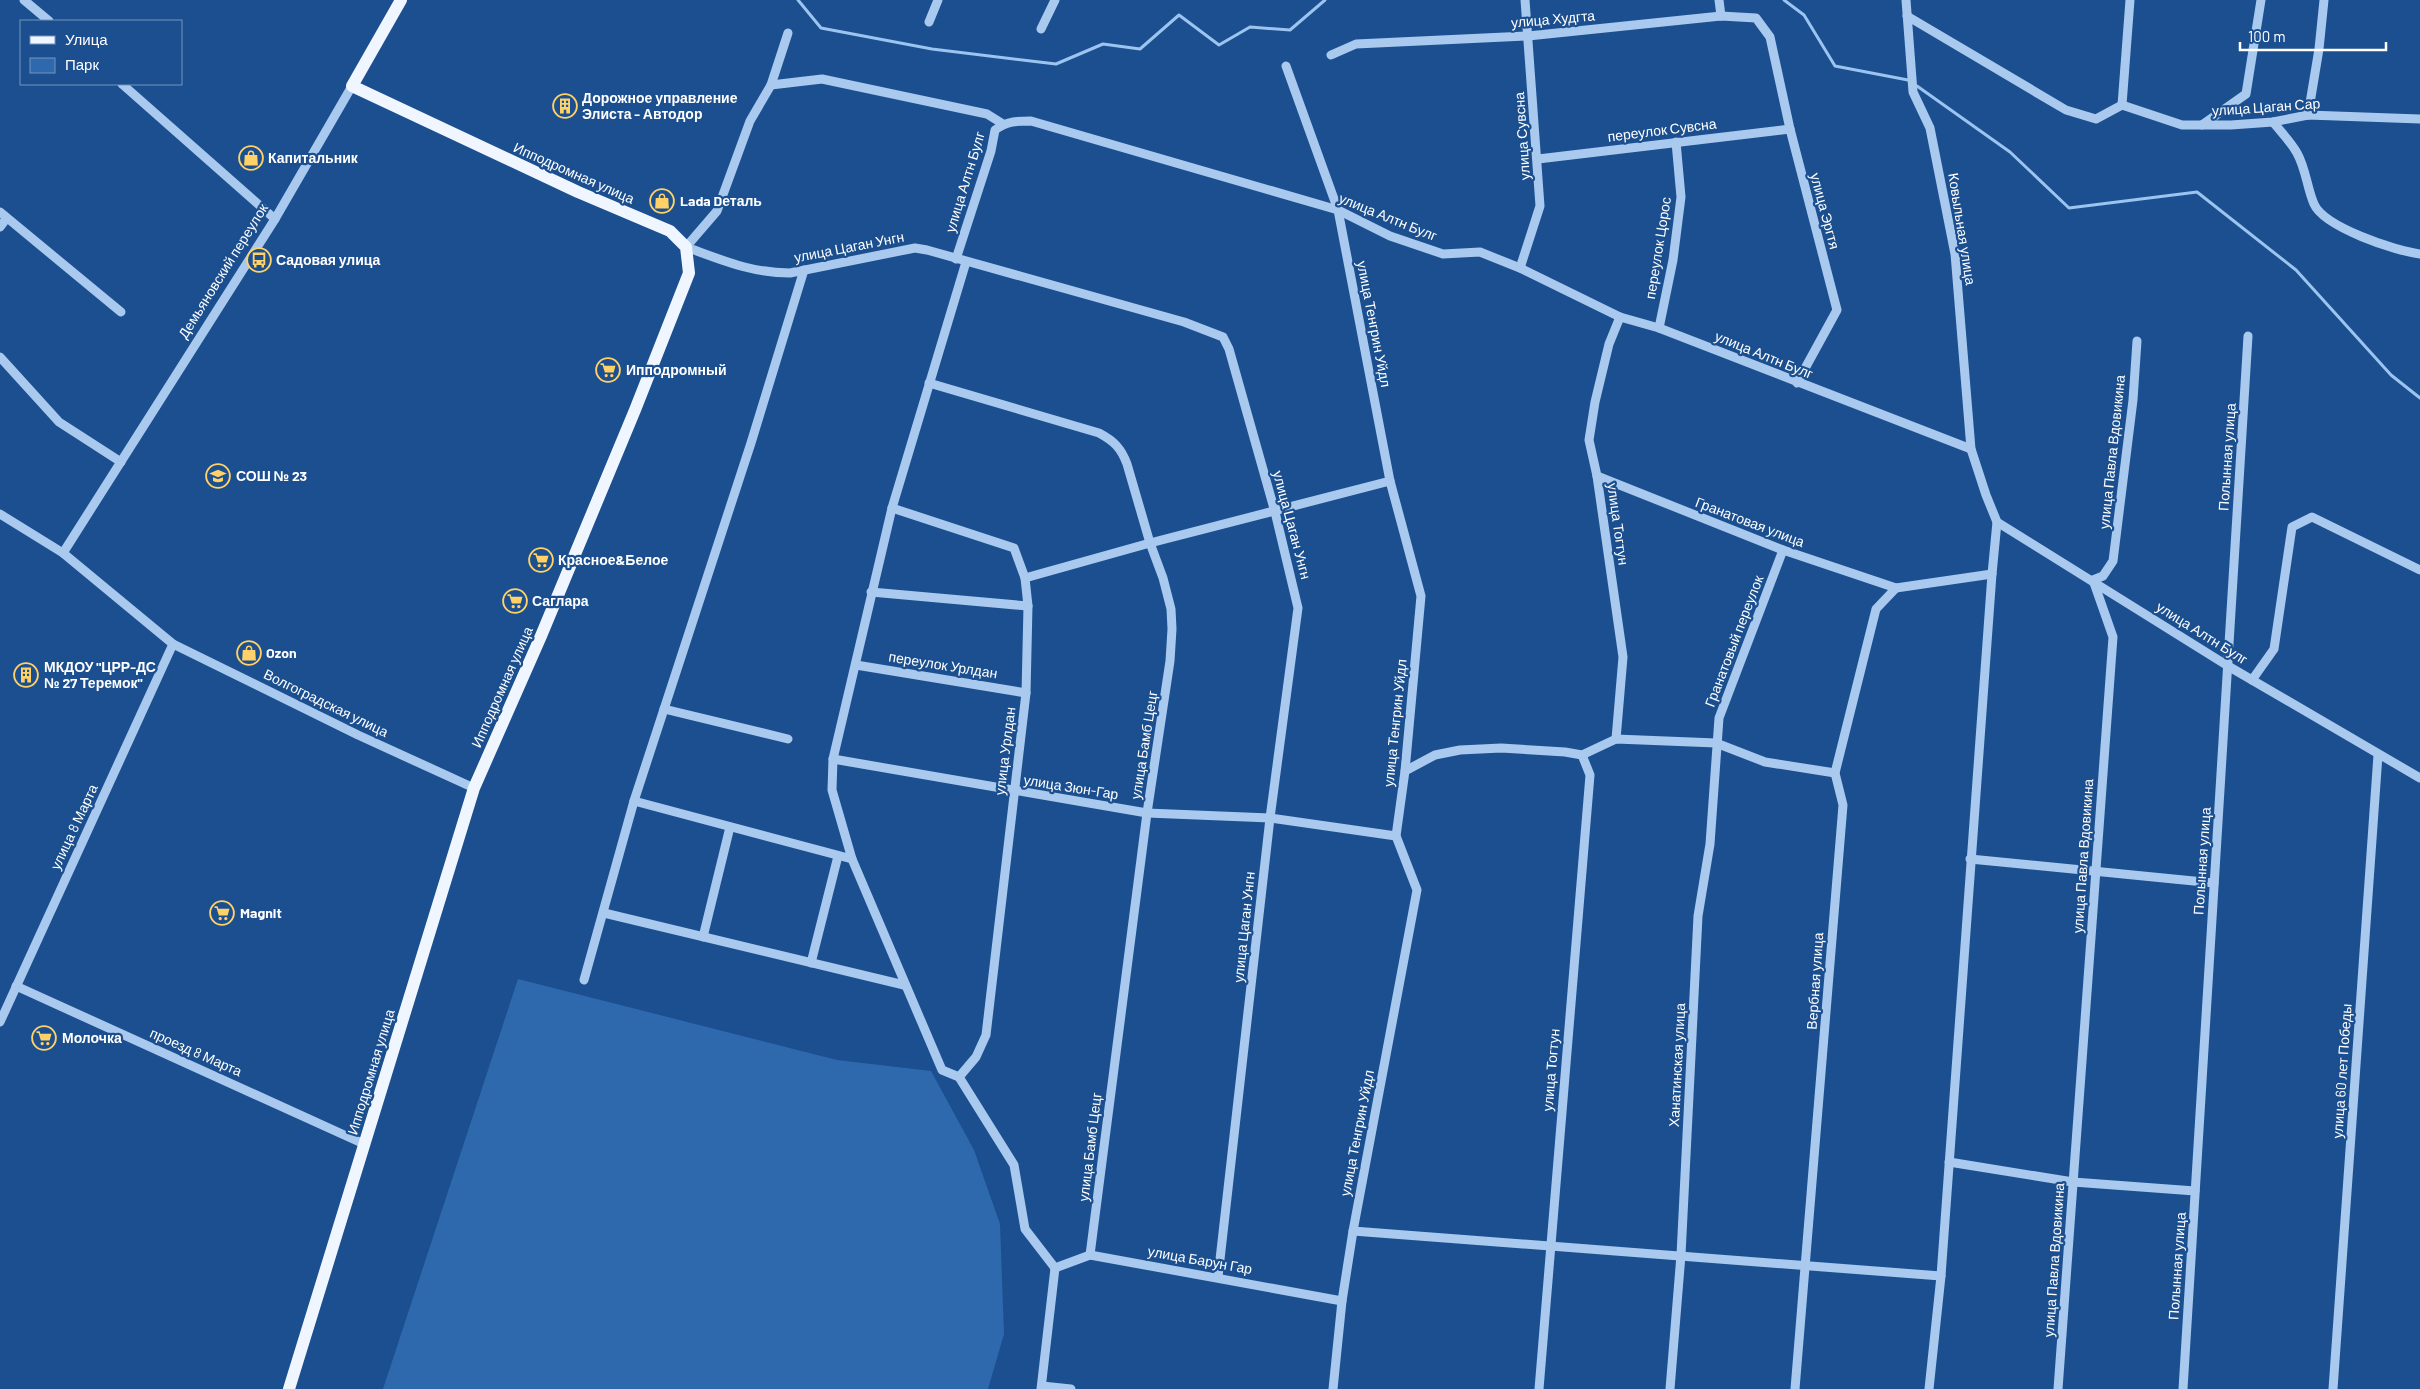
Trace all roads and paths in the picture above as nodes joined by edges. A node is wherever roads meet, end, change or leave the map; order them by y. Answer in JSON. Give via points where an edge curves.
{"nodes":[{"id":1,"x":24,"y":0,"type":"edge"},
{"id":2,"x":401,"y":0,"type":"edge"},
{"id":3,"x":938,"y":0,"type":"edge"},
{"id":4,"x":1055,"y":0,"type":"edge"},
{"id":5,"x":1525,"y":0,"type":"edge"},
{"id":6,"x":1719,"y":0,"type":"edge"},
{"id":7,"x":1906,"y":0,"type":"edge"},
{"id":8,"x":2130,"y":0,"type":"edge"},
{"id":9,"x":2261,"y":0,"type":"edge"},
{"id":10,"x":2324,"y":0,"type":"edge"},
{"id":11,"x":1721,"y":16,"type":"junction"},
{"id":12,"x":1906,"y":16,"type":"junction"},
{"id":13,"x":48,"y":20,"type":"edge"},
{"id":14,"x":929,"y":22,"type":"dead end"},
{"id":15,"x":1041,"y":29,"type":"dead end"},
{"id":16,"x":788,"y":33,"type":"dead end"},
{"id":17,"x":1528,"y":36,"type":"junction"},
{"id":18,"x":1770,"y":37,"type":"joint"},
{"id":19,"x":1330,"y":55,"type":"dead end"},
{"id":20,"x":1286,"y":66,"type":"dead end"},
{"id":21,"x":123,"y":85,"type":"edge"},
{"id":22,"x":771,"y":85,"type":"junction"},
{"id":23,"x":352,"y":86,"type":"junction"},
{"id":24,"x":2122,"y":105,"type":"junction"},
{"id":25,"x":2308,"y":115,"type":"junction"},
{"id":26,"x":2420,"y":119,"type":"edge"},
{"id":27,"x":2273,"y":122,"type":"junction"},
{"id":28,"x":1003,"y":124,"type":"junction"},
{"id":29,"x":2202,"y":125,"type":"junction"},
{"id":30,"x":1790,"y":129,"type":"junction"},
{"id":31,"x":1676,"y":142,"type":"junction"},
{"id":32,"x":1538,"y":159,"type":"junction"},
{"id":33,"x":1338,"y":210,"type":"junction"},
{"id":34,"x":3,"y":215,"type":"edge"},
{"id":35,"x":274,"y":219,"type":"junction"},
{"id":36,"x":0,"y":227,"type":"edge"},
{"id":37,"x":686,"y":247,"type":"junction"},
{"id":38,"x":2420,"y":254,"type":"edge"},
{"id":39,"x":956,"y":259,"type":"junction"},
{"id":40,"x":966,"y":262,"type":"junction"},
{"id":41,"x":1520,"y":268,"type":"junction"},
{"id":42,"x":804,"y":270,"type":"junction"},
{"id":43,"x":122,"y":312,"type":"dead end"},
{"id":44,"x":1620,"y":317,"type":"junction"},
{"id":45,"x":1659,"y":328,"type":"junction"},
{"id":46,"x":2248,"y":336,"type":"dead end"},
{"id":47,"x":2137,"y":341,"type":"dead end"},
{"id":48,"x":0,"y":357,"type":"edge"},
{"id":49,"x":929,"y":383,"type":"junction"},
{"id":50,"x":1797,"y":383,"type":"junction"},
{"id":51,"x":1971,"y":449,"type":"junction"},
{"id":52,"x":121,"y":462,"type":"junction"},
{"id":53,"x":1597,"y":476,"type":"junction"},
{"id":54,"x":1390,"y":481,"type":"junction"},
{"id":55,"x":892,"y":508,"type":"junction"},
{"id":56,"x":1275,"y":512,"type":"junction"},
{"id":57,"x":0,"y":514,"type":"edge"},
{"id":58,"x":1997,"y":522,"type":"junction"},
{"id":59,"x":1150,"y":542,"type":"junction"},
{"id":60,"x":1783,"y":550,"type":"junction"},
{"id":61,"x":63,"y":554,"type":"junction"},
{"id":62,"x":2420,"y":570,"type":"edge"},
{"id":63,"x":1992,"y":574,"type":"junction"},
{"id":64,"x":1025,"y":578,"type":"junction"},
{"id":65,"x":2093,"y":580,"type":"junction"},
{"id":66,"x":1896,"y":588,"type":"junction"},
{"id":67,"x":871,"y":592,"type":"junction"},
{"id":68,"x":1028,"y":606,"type":"junction"},
{"id":69,"x":173,"y":644,"type":"junction"},
{"id":70,"x":856,"y":665,"type":"junction"},
{"id":71,"x":2228,"y":666,"type":"junction"},
{"id":72,"x":2252,"y":680,"type":"junction"},
{"id":73,"x":1026,"y":693,"type":"junction"},
{"id":74,"x":664,"y":710,"type":"junction"},
{"id":75,"x":788,"y":739,"type":"dead end"},
{"id":76,"x":1616,"y":739,"type":"junction"},
{"id":77,"x":1716,"y":743,"type":"junction"},
{"id":78,"x":1582,"y":755,"type":"junction"},
{"id":79,"x":2378,"y":755,"type":"junction"},
{"id":80,"x":833,"y":759,"type":"junction"},
{"id":81,"x":1405,"y":770,"type":"junction"},
{"id":82,"x":1835,"y":773,"type":"junction"},
{"id":83,"x":2420,"y":778,"type":"edge"},
{"id":84,"x":474,"y":788,"type":"junction"},
{"id":85,"x":1014,"y":791,"type":"junction"},
{"id":86,"x":634,"y":801,"type":"junction"},
{"id":87,"x":1147,"y":813,"type":"junction"},
{"id":88,"x":1270,"y":818,"type":"junction"},
{"id":89,"x":730,"y":827,"type":"junction"},
{"id":90,"x":1396,"y":836,"type":"junction"},
{"id":91,"x":838,"y":856,"type":"junction"},
{"id":92,"x":1970,"y":859,"type":"junction"},
{"id":93,"x":852,"y":860,"type":"junction"},
{"id":94,"x":2096,"y":871,"type":"junction"},
{"id":95,"x":2214,"y":883,"type":"junction"},
{"id":96,"x":604,"y":913,"type":"junction"},
{"id":97,"x":703,"y":937,"type":"junction"},
{"id":98,"x":811,"y":963,"type":"junction"},
{"id":99,"x":584,"y":980,"type":"dead end"},
{"id":100,"x":904,"y":985,"type":"junction"},
{"id":101,"x":16,"y":986,"type":"junction"},
{"id":102,"x":0,"y":1022,"type":"edge"},
{"id":103,"x":959,"y":1077,"type":"junction"},
{"id":104,"x":364,"y":1144,"type":"junction"},
{"id":105,"x":1949,"y":1162,"type":"junction"},
{"id":106,"x":2073,"y":1182,"type":"junction"},
{"id":107,"x":2195,"y":1191,"type":"junction"},
{"id":108,"x":1353,"y":1231,"type":"junction"},
{"id":109,"x":1550,"y":1247,"type":"junction"},
{"id":110,"x":1090,"y":1255,"type":"junction"},
{"id":111,"x":1681,"y":1255,"type":"junction"},
{"id":112,"x":1807,"y":1266,"type":"junction"},
{"id":113,"x":1055,"y":1268,"type":"junction"},
{"id":114,"x":1941,"y":1276,"type":"junction"},
{"id":115,"x":1218,"y":1277,"type":"junction"},
{"id":116,"x":1342,"y":1300,"type":"junction"},
{"id":117,"x":1042,"y":1387,"type":"edge"},
{"id":118,"x":289,"y":1389,"type":"edge"},
{"id":119,"x":1071,"y":1389,"type":"edge"},
{"id":120,"x":1333,"y":1389,"type":"edge"},
{"id":121,"x":1539,"y":1389,"type":"edge"},
{"id":122,"x":1670,"y":1389,"type":"edge"},
{"id":123,"x":1795,"y":1389,"type":"edge"},
{"id":124,"x":1930,"y":1389,"type":"edge"},
{"id":125,"x":2058,"y":1389,"type":"edge"},
{"id":126,"x":2183,"y":1389,"type":"edge"},
{"id":127,"x":2333,"y":1389,"type":"edge"}],
"edges":[{"from":1,"to":13,"type":"street"},
{"from":2,"to":23,"type":"main road","name":"Демьяновский переулок"},
{"from":3,"to":14,"type":"street"},
{"from":4,"to":15,"type":"street"},
{"from":5,"to":17,"type":"street","name":"улица Сувсна"},
{"from":6,"to":11,"type":"street"},
{"from":7,"to":12,"type":"street","name":"Ковыльная улица"},
{"from":8,"to":24,"type":"street"},
{"from":9,"to":29,"type":"street","via":[[2246,94]]},
{"from":10,"to":25,"type":"street","via":[[2320,49]]},
{"from":11,"to":17,"type":"street","name":"улица Худгта"},
{"from":11,"to":18,"type":"street","name":"улица Худгта","via":[[1756,18]]},
{"from":12,"to":24,"type":"street","via":[[2066,110],[2096,119]]},
{"from":12,"to":51,"type":"street","name":"Ковыльная улица","via":[[1913,92],[1930,128],[1954,254]]},
{"from":16,"to":22,"type":"street"},
{"from":17,"to":19,"type":"street","name":"улица Худгта","via":[[1356,44]]},
{"from":17,"to":32,"type":"street","name":"улица Сувсна"},
{"from":18,"to":30,"type":"street","name":"улица Эргтя"},
{"from":20,"to":33,"type":"street","name":"улица Тенгрин Уйдл"},
{"from":21,"to":35,"type":"street"},
{"from":22,"to":28,"type":"street","via":[[822,79],[987,114]]},
{"from":22,"to":37,"type":"street","via":[[750,121],[717,211]]},
{"from":23,"to":35,"type":"street","name":"Демьяновский переулок"},
{"from":23,"to":37,"type":"main road","name":"Ипподромная улица","via":[[578,192],[670,231]]},
{"from":24,"to":29,"type":"street","name":"улица Цаган Сар","via":[[2165,121]]},
{"from":25,"to":26,"type":"street","name":"улица Цаган Сар"},
{"from":25,"to":27,"type":"street","name":"улица Цаган Сар"},
{"from":27,"to":29,"type":"street","name":"улица Цаган Сар"},
{"from":27,"to":38,"type":"street","via":[[2297,153],[2314,205],[2326,219],[2408,253]]},
{"from":28,"to":33,"type":"street","name":"улица Алтн Булг","via":[[1031,121]]},
{"from":28,"to":39,"type":"street","name":"улица Алтн Булг","via":[[995,130]]},
{"from":30,"to":31,"type":"street","name":"переулок Сувсна"},
{"from":30,"to":50,"type":"street","name":"улица Эргтя","via":[[1837,310]]},
{"from":31,"to":32,"type":"street","name":"переулок Сувсна"},
{"from":31,"to":45,"type":"street","name":"переулок Цорос","via":[[1681,197],[1673,260]]},
{"from":32,"to":41,"type":"street","name":"улица Сувсна","via":[[1540,206]]},
{"from":33,"to":41,"type":"street","name":"улица Алтн Булг","via":[[1390,236],[1443,254],[1480,252]]},
{"from":33,"to":54,"type":"street","name":"улица Тенгрин Уйдл"},
{"from":34,"to":36,"type":"street"},
{"from":34,"to":43,"type":"street"},
{"from":35,"to":52,"type":"street","name":"Демьяновский переулок"},
{"from":37,"to":42,"type":"street","name":"улица Цаган Унгн","via":[[754,271],[790,273]]},
{"from":37,"to":84,"type":"main road","name":"Ипподромная улица","via":[[689,273],[686,282],[541,636]]},
{"from":39,"to":40,"type":"street","name":"улица Цаган Унгн"},
{"from":39,"to":42,"type":"street","name":"улица Цаган Унгн","via":[[915,248]]},
{"from":40,"to":49,"type":"street"},
{"from":40,"to":56,"type":"street","name":"улица Цаган Унгн","via":[[1184,322],[1223,337]]},
{"from":41,"to":44,"type":"street","name":"улица Алтн Булг"},
{"from":42,"to":74,"type":"street"},
{"from":44,"to":45,"type":"street","name":"улица Алтн Булг"},
{"from":44,"to":53,"type":"street","name":"улица Тогтун","via":[[1609,344],[1589,440]]},
{"from":45,"to":50,"type":"street","name":"улица Алтн Булг"},
{"from":46,"to":71,"type":"street","name":"Полынная улица"},
{"from":47,"to":65,"type":"street","name":"улица Павла Вдовикина","via":[[2113,561],[2103,576]]},
{"from":48,"to":52,"type":"street","via":[[59,422]]},
{"from":49,"to":55,"type":"street"},
{"from":49,"to":59,"type":"street","name":"улица Бамб Цецг","via":[[1099,433],[1114,442],[1127,464]]},
{"from":50,"to":51,"type":"street","name":"улица Алтн Булг"},
{"from":51,"to":58,"type":"street","name":"Ковыльная улица"},
{"from":52,"to":61,"type":"street","name":"Демьяновский переулок"},
{"from":53,"to":60,"type":"street","name":"Гранатовая улица"},
{"from":53,"to":76,"type":"street","name":"улица Тогтун","via":[[1623,656]]},
{"from":54,"to":56,"type":"street"},
{"from":54,"to":81,"type":"street","name":"улица Тенгрин Уйдл","via":[[1421,596]]},
{"from":55,"to":64,"type":"street","name":"улица Урлдан","via":[[1014,548]]},
{"from":55,"to":67,"type":"street"},
{"from":56,"to":59,"type":"street"},
{"from":56,"to":88,"type":"street","name":"улица Цаган Унгн","via":[[1298,608]]},
{"from":57,"to":61,"type":"street","name":"Волгоградская улица"},
{"from":58,"to":63,"type":"street"},
{"from":58,"to":65,"type":"street","name":"улица Алтн Булг"},
{"from":59,"to":64,"type":"street"},
{"from":59,"to":87,"type":"street","name":"улица Бамб Цецг","via":[[1171,609],[1172,629]]},
{"from":60,"to":66,"type":"street","name":"Гранатовая улица"},
{"from":60,"to":77,"type":"street","name":"Гранатовый переулок","via":[[1719,718]]},
{"from":61,"to":69,"type":"street","name":"Волгоградская улица"},
{"from":62,"to":72,"type":"street","via":[[2312,517],[2292,527],[2274,649]]},
{"from":63,"to":66,"type":"street"},
{"from":63,"to":92,"type":"street"},
{"from":64,"to":68,"type":"street","name":"улица Урлдан"},
{"from":65,"to":71,"type":"street","name":"улица Алтн Булг"},
{"from":65,"to":94,"type":"street","name":"улица Павла Вдовикина","via":[[2113,636]]},
{"from":66,"to":82,"type":"street","name":"Вербная улица","via":[[1876,610]]},
{"from":67,"to":68,"type":"street"},
{"from":67,"to":70,"type":"street"},
{"from":68,"to":73,"type":"street","name":"улица Урлдан"},
{"from":69,"to":84,"type":"street","name":"Волгоградская улица"},
{"from":69,"to":101,"type":"street","name":"улица 8 Марта"},
{"from":70,"to":73,"type":"street","name":"переулок Урлдан"},
{"from":70,"to":80,"type":"street"},
{"from":71,"to":72,"type":"street","name":"улица Алтн Булг"},
{"from":71,"to":95,"type":"street","name":"Полынная улица"},
{"from":72,"to":79,"type":"street","name":"улица Алтн Булг"},
{"from":73,"to":85,"type":"street","name":"улица Урлдан"},
{"from":74,"to":75,"type":"street"},
{"from":74,"to":86,"type":"street"},
{"from":76,"to":77,"type":"street"},
{"from":76,"to":78,"type":"street"},
{"from":77,"to":82,"type":"street","via":[[1765,762]]},
{"from":77,"to":111,"type":"street","name":"Ханатинская улица","via":[[1710,844],[1698,916]]},
{"from":78,"to":81,"type":"street","via":[[1501,748],[1460,750],[1435,755]]},
{"from":78,"to":109,"type":"street","name":"улица Тогтун","via":[[1590,775]]},
{"from":79,"to":83,"type":"street","name":"улица Алтн Булг"},
{"from":79,"to":127,"type":"street","name":"улица 60 лет Победы"},
{"from":80,"to":85,"type":"street","name":"улица Зюн-Гар"},
{"from":80,"to":93,"type":"street","via":[[832,790]]},
{"from":81,"to":90,"type":"street","name":"улица Тенгрин Уйдл"},
{"from":82,"to":112,"type":"street","name":"Вербная улица","via":[[1843,805]]},
{"from":84,"to":104,"type":"main road","name":"Ипподромная улица"},
{"from":85,"to":87,"type":"street","name":"улица Зюн-Гар"},
{"from":85,"to":103,"type":"street","name":"улица Урлдан","via":[[986,1035],[976,1057]]},
{"from":86,"to":89,"type":"street"},
{"from":86,"to":96,"type":"street"},
{"from":87,"to":88,"type":"street","name":"улица Зюн-Гар"},
{"from":87,"to":110,"type":"street","name":"улица Бамб Цецг"},
{"from":88,"to":90,"type":"street","name":"улица Зюн-Гар"},
{"from":88,"to":115,"type":"street","name":"улица Цаган Унгн"},
{"from":89,"to":91,"type":"street"},
{"from":89,"to":97,"type":"street"},
{"from":90,"to":108,"type":"street","name":"улица Тенгрин Уйдл","via":[[1417,890]]},
{"from":91,"to":93,"type":"street"},
{"from":91,"to":98,"type":"street"},
{"from":92,"to":94,"type":"street"},
{"from":92,"to":105,"type":"street"},
{"from":93,"to":100,"type":"street"},
{"from":94,"to":95,"type":"street"},
{"from":94,"to":106,"type":"street","name":"улица Павла Вдовикина"},
{"from":95,"to":107,"type":"street","name":"Полынная улица"},
{"from":96,"to":97,"type":"street"},
{"from":96,"to":99,"type":"street"},
{"from":97,"to":98,"type":"street"},
{"from":98,"to":100,"type":"street"},
{"from":100,"to":103,"type":"street","via":[[942,1070]]},
{"from":101,"to":102,"type":"street","name":"улица 8 Марта"},
{"from":101,"to":104,"type":"street","name":"проезд 8 Марта"},
{"from":103,"to":113,"type":"street","via":[[1014,1165],[1025,1230]]},
{"from":104,"to":118,"type":"main road","name":"Ипподромная улица"},
{"from":105,"to":106,"type":"street"},
{"from":105,"to":114,"type":"street"},
{"from":106,"to":107,"type":"street"},
{"from":106,"to":125,"type":"street","name":"улица Павла Вдовикина"},
{"from":107,"to":126,"type":"street","name":"Полынная улица"},
{"from":108,"to":109,"type":"street"},
{"from":108,"to":116,"type":"street","name":"улица Тенгрин Уйдл"},
{"from":109,"to":111,"type":"street"},
{"from":109,"to":121,"type":"street","name":"улица Тогтун"},
{"from":110,"to":113,"type":"street"},
{"from":110,"to":115,"type":"street","name":"улица Барун Гар"},
{"from":111,"to":112,"type":"street"},
{"from":111,"to":122,"type":"street","name":"Ханатинская улица"},
{"from":112,"to":114,"type":"street"},
{"from":112,"to":123,"type":"street","name":"Вербная улица"},
{"from":113,"to":117,"type":"street"},
{"from":114,"to":124,"type":"street"},
{"from":115,"to":116,"type":"street","name":"улица Барун Гар"},
{"from":116,"to":120,"type":"street","name":"улица Тенгрин Уйдл"},
{"from":117,"to":119,"type":"street"}]}
